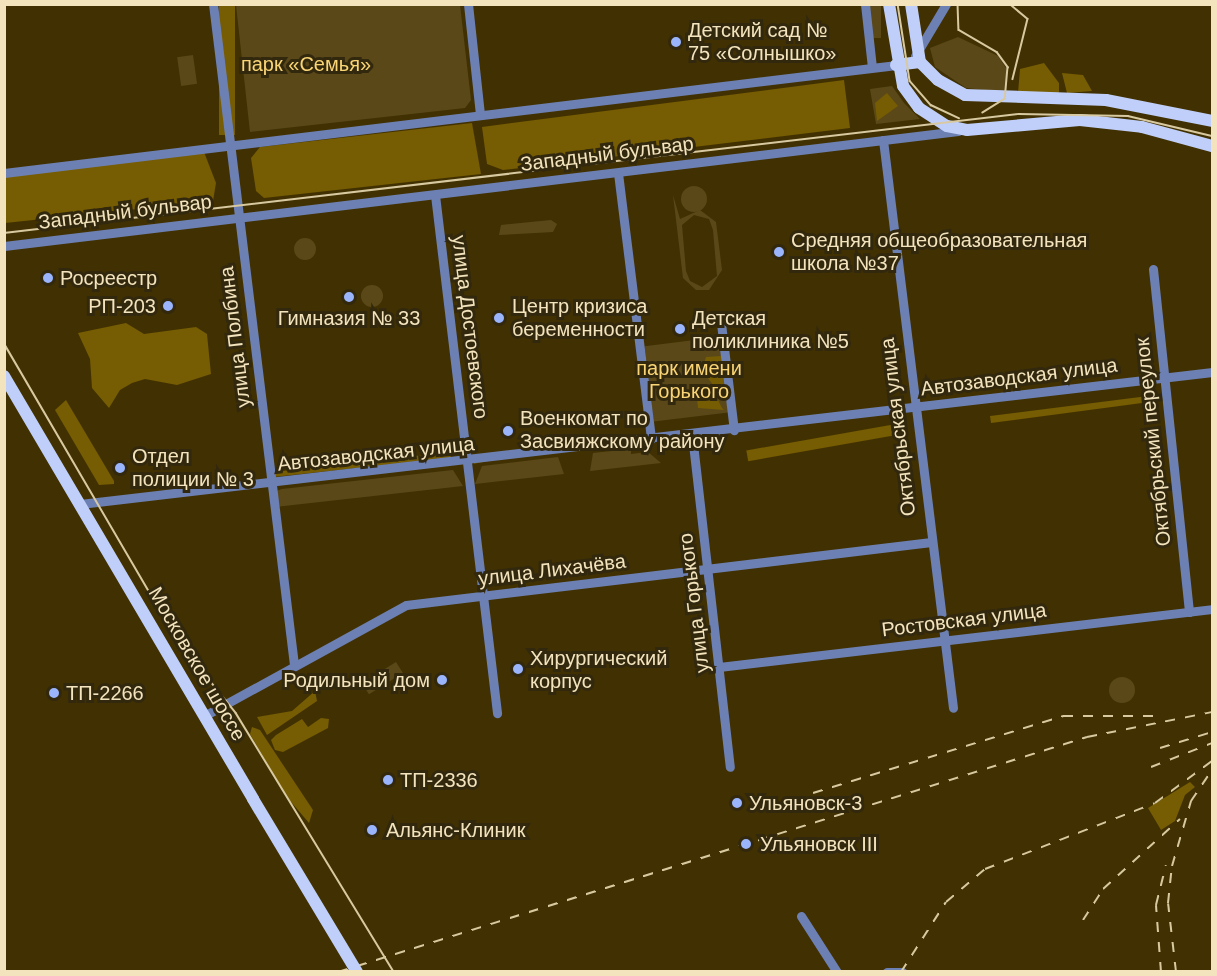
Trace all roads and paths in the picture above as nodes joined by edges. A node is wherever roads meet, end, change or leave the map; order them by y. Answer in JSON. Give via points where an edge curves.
{"nodes":[{"id":1,"x":213,"y":4,"type":"edge"},
{"id":2,"x":468,"y":4,"type":"edge"},
{"id":3,"x":865,"y":4,"type":"edge"},
{"id":4,"x":889,"y":4,"type":"edge"},
{"id":5,"x":910,"y":4,"type":"edge"},
{"id":6,"x":946,"y":4,"type":"edge"},
{"id":7,"x":894,"y":48,"type":"junction"},
{"id":8,"x":916,"y":59,"type":"junction"},
{"id":9,"x":896,"y":65,"type":"junction"},
{"id":10,"x":872,"y":68,"type":"junction"},
{"id":11,"x":480,"y":114,"type":"junction"},
{"id":12,"x":1212,"y":121,"type":"edge"},
{"id":13,"x":967,"y":130,"type":"junction"},
{"id":14,"x":883,"y":141,"type":"junction"},
{"id":15,"x":229,"y":144,"type":"junction"},
{"id":16,"x":1212,"y":146,"type":"edge"},
{"id":17,"x":4,"y":173,"type":"edge"},
{"id":18,"x":618,"y":173,"type":"junction"},
{"id":19,"x":435,"y":195,"type":"junction"},
{"id":20,"x":238,"y":219,"type":"junction"},
{"id":21,"x":4,"y":246,"type":"edge"},
{"id":22,"x":1153,"y":269,"type":"dead end"},
{"id":23,"x":720,"y":315,"type":"dead end"},
{"id":24,"x":1212,"y":372,"type":"edge"},
{"id":25,"x":4,"y":376,"type":"edge"},
{"id":26,"x":1163,"y":378,"type":"junction"},
{"id":27,"x":915,"y":408,"type":"junction"},
{"id":28,"x":734,"y":430,"type":"junction"},
{"id":29,"x":692,"y":435,"type":"junction"},
{"id":30,"x":651,"y":439,"type":"junction"},
{"id":31,"x":469,"y":461,"type":"junction"},
{"id":32,"x":271,"y":484,"type":"junction"},
{"id":33,"x":80,"y":504,"type":"junction"},
{"id":34,"x":931,"y":542,"type":"junction"},
{"id":35,"x":708,"y":568,"type":"junction"},
{"id":36,"x":484,"y":596,"type":"junction"},
{"id":37,"x":1212,"y":609,"type":"edge"},
{"id":38,"x":1189,"y":612,"type":"junction"},
{"id":39,"x":943,"y":641,"type":"junction"},
{"id":40,"x":294,"y":665,"type":"junction"},
{"id":41,"x":719,"y":667,"type":"junction"},
{"id":42,"x":953,"y":708,"type":"dead end"},
{"id":43,"x":497,"y":713,"type":"dead end"},
{"id":44,"x":204,"y":716,"type":"junction"},
{"id":45,"x":730,"y":767,"type":"dead end"},
{"id":46,"x":801,"y":916,"type":"dead end"},
{"id":47,"x":888,"y":970,"type":"edge"},
{"id":48,"x":357,"y":972,"type":"edge"},
{"id":49,"x":837,"y":972,"type":"edge"},
{"id":50,"x":902,"y":972,"type":"edge"}],
"edges":[{"from":1,"to":15,"type":"street","name":"улица Полбина"},
{"from":2,"to":11,"type":"street"},
{"from":3,"to":10,"type":"street"},
{"from":4,"to":7,"type":"main road"},
{"from":5,"to":8,"type":"main road"},
{"from":6,"to":8,"type":"street"},
{"from":7,"to":8,"type":"street"},
{"from":7,"to":9,"type":"main road"},
{"from":8,"to":9,"type":"main road"},
{"from":8,"to":12,"type":"main road","via":[[950,88],[980,98],[1159,106]]},
{"from":9,"to":10,"type":"street"},
{"from":9,"to":13,"type":"main road","via":[[919,108],[947,126]]},
{"from":10,"to":11,"type":"street"},
{"from":11,"to":15,"type":"street"},
{"from":13,"to":14,"type":"street","name":"Западный бульвар"},
{"from":13,"to":16,"type":"main road","name":"Западный бульвар","via":[[1080,120],[1159,130]]},
{"from":14,"to":18,"type":"street","name":"Западный бульвар"},
{"from":14,"to":27,"type":"street","name":"Октябрьская улица"},
{"from":15,"to":17,"type":"street"},
{"from":15,"to":20,"type":"street","name":"улица Полбина"},
{"from":18,"to":19,"type":"street","name":"Западный бульвар"},
{"from":18,"to":30,"type":"street"},
{"from":19,"to":20,"type":"street","name":"Западный бульвар"},
{"from":19,"to":31,"type":"street","name":"улица Достоевского"},
{"from":20,"to":21,"type":"street","name":"Западный бульвар"},
{"from":20,"to":32,"type":"street","name":"улица Полбина"},
{"from":22,"to":26,"type":"street","name":"Октябрьский переулок"},
{"from":23,"to":28,"type":"street"},
{"from":24,"to":26,"type":"street","name":"Автозаводская улица"},
{"from":25,"to":33,"type":"main road","name":"Московское шоссе"},
{"from":26,"to":27,"type":"street","name":"Автозаводская улица"},
{"from":26,"to":38,"type":"street","name":"Октябрьский переулок"},
{"from":27,"to":28,"type":"street","name":"Автозаводская улица"},
{"from":27,"to":34,"type":"street","name":"Октябрьская улица"},
{"from":28,"to":29,"type":"street","name":"Автозаводская улица"},
{"from":29,"to":30,"type":"street","name":"Автозаводская улица"},
{"from":29,"to":35,"type":"street","name":"улица Горького"},
{"from":30,"to":31,"type":"street","name":"Автозаводская улица"},
{"from":31,"to":32,"type":"street","name":"Автозаводская улица"},
{"from":31,"to":36,"type":"street","name":"улица Достоевского"},
{"from":32,"to":33,"type":"street","name":"Автозаводская улица"},
{"from":32,"to":40,"type":"street","name":"улица Полбина"},
{"from":33,"to":44,"type":"main road","name":"Московское шоссе"},
{"from":34,"to":35,"type":"street","name":"улица Лихачёва"},
{"from":34,"to":39,"type":"street","name":"Октябрьская улица"},
{"from":35,"to":36,"type":"street","name":"улица Лихачёва"},
{"from":35,"to":41,"type":"street","name":"улица Горького"},
{"from":36,"to":40,"type":"street","name":"улица Лихачёва","via":[[395,608]]},
{"from":36,"to":43,"type":"street","name":"улица Достоевского"},
{"from":37,"to":38,"type":"street","name":"Ростовская улица"},
{"from":38,"to":39,"type":"street","name":"Ростовская улица"},
{"from":39,"to":41,"type":"street","name":"Ростовская улица"},
{"from":39,"to":42,"type":"street","name":"Октябрьская улица"},
{"from":40,"to":44,"type":"street","name":"улица Лихачёва"},
{"from":41,"to":45,"type":"street","name":"улица Горького"},
{"from":44,"to":48,"type":"main road","name":"Московское шоссе","bridge":true},
{"from":46,"to":49,"type":"street"},
{"from":47,"to":50,"type":"street"}]}
